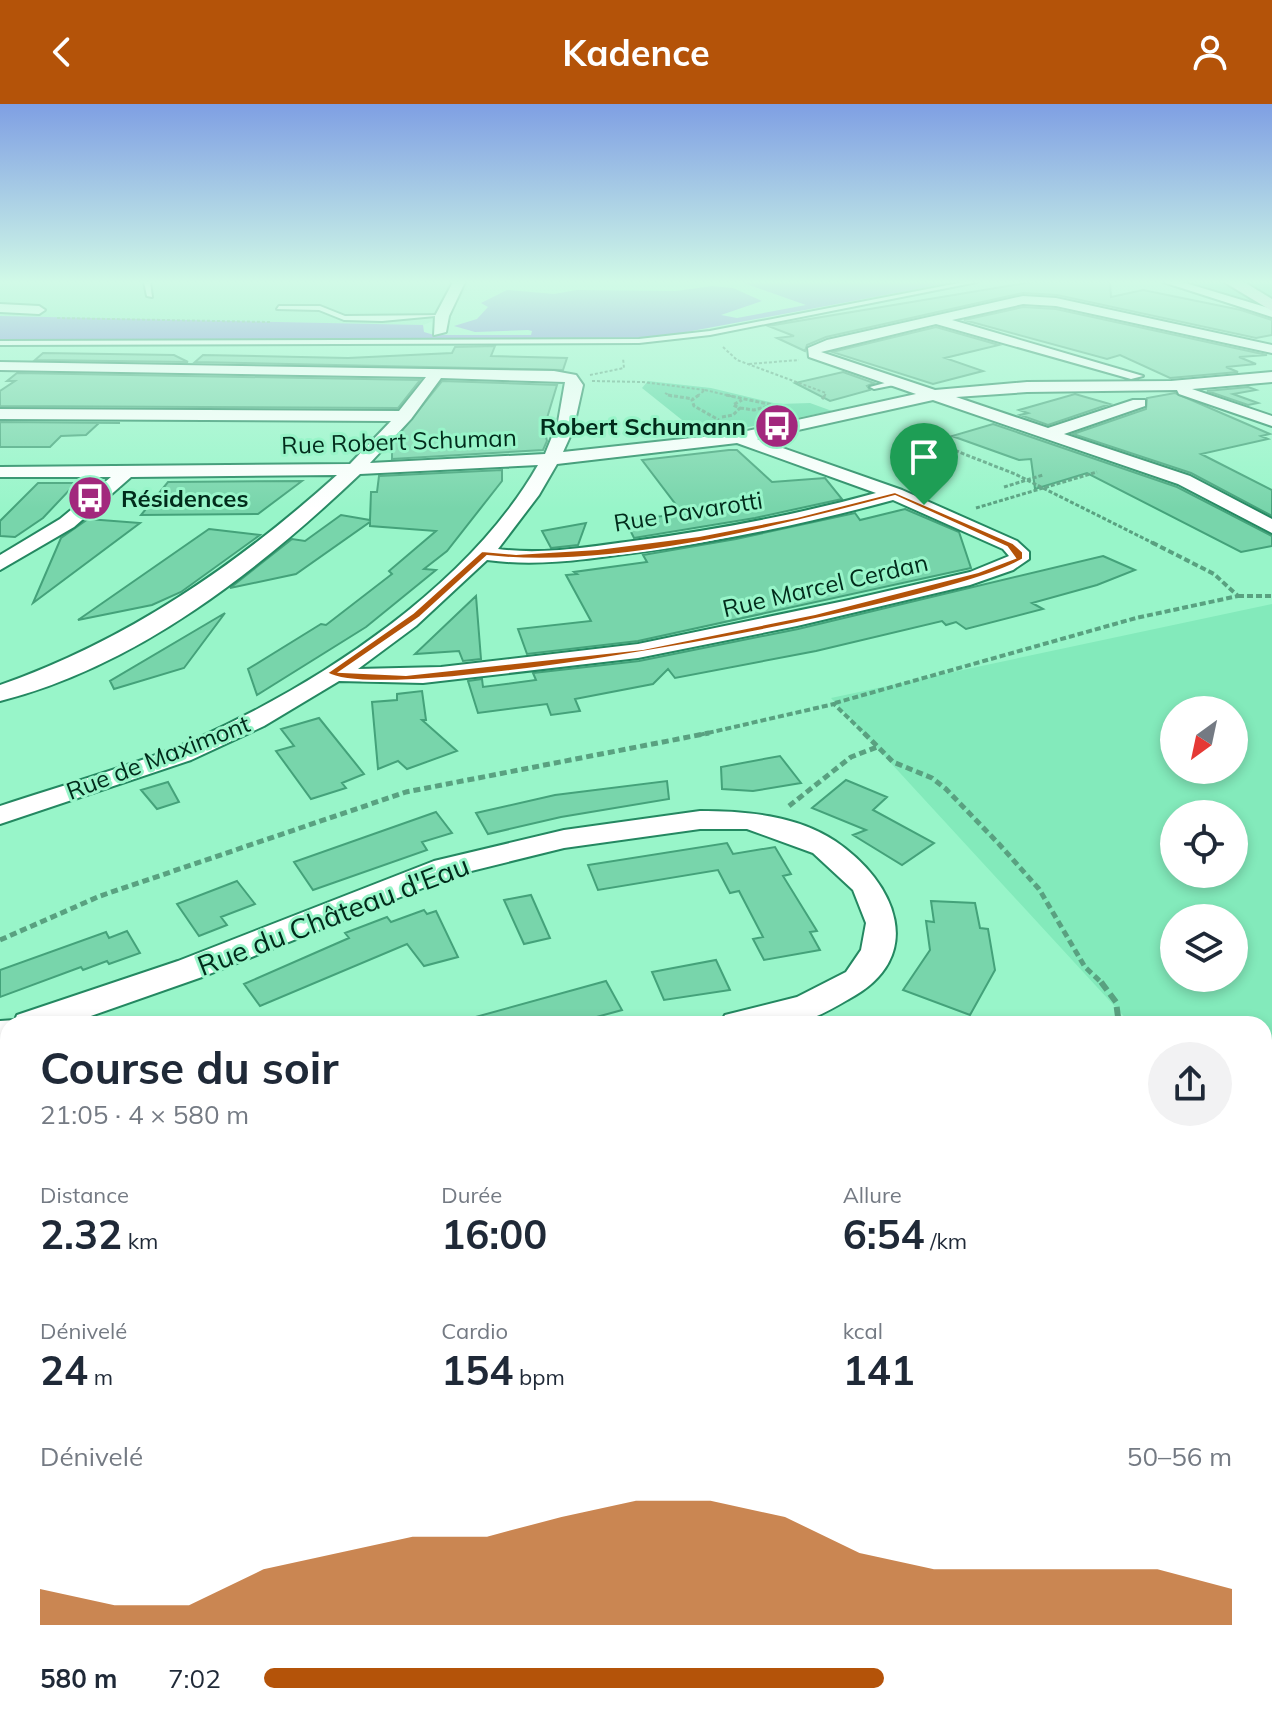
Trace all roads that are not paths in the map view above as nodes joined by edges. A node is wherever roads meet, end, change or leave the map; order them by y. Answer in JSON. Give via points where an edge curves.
{"nodes":[{"id":1,"x":822,"y":358,"type":"edge"},
{"id":2,"x":1072,"y":358,"type":"edge"},
{"id":3,"x":0,"y":366,"type":"edge"},
{"id":4,"x":438,"y":372,"type":"junction"},
{"id":5,"x":1272,"y":377,"type":"edge"},
{"id":6,"x":896,"y":382,"type":"junction"},
{"id":7,"x":1171,"y":386,"type":"junction"},
{"id":8,"x":874,"y":387,"type":"dead end"},
{"id":9,"x":937,"y":394,"type":"junction"},
{"id":10,"x":1139,"y":403,"type":"dead end"},
{"id":11,"x":1,"y":415,"type":"edge"},
{"id":12,"x":405,"y":416,"type":"junction"},
{"id":13,"x":1272,"y":421,"type":"edge"},
{"id":14,"x":1050,"y":433,"type":"junction"},
{"id":15,"x":736,"y":438,"type":"junction"},
{"id":16,"x":551,"y":459,"type":"junction"},
{"id":17,"x":354,"y":468,"type":"junction"},
{"id":18,"x":126,"y":471,"type":"junction"},
{"id":19,"x":0,"y":472,"type":"edge"},
{"id":20,"x":895,"y":494,"type":"junction"},
{"id":21,"x":1272,"y":527,"type":"edge"},
{"id":22,"x":485,"y":553,"type":"junction"},
{"id":23,"x":0,"y":564,"type":"edge"},
{"id":24,"x":332,"y":673,"type":"junction"},
{"id":25,"x":0,"y":693,"type":"edge"},
{"id":26,"x":0,"y":815,"type":"edge"},
{"id":27,"x":53,"y":1016,"type":"edge"},
{"id":28,"x":770,"y":1016,"type":"edge"}],
"edges":[{"from":1,"to":6,"type":"street"},
{"from":2,"to":7,"type":"street"},
{"from":3,"to":4,"type":"street"},
{"from":4,"to":12,"type":"street"},
{"from":4,"to":16,"type":"street","name":"Rue de Maximont","via":[[575,380],[567,422]]},
{"from":5,"to":7,"type":"street","name":"Rue Robert Schuman"},
{"from":6,"to":8,"type":"lane"},
{"from":6,"to":9,"type":"street"},
{"from":7,"to":9,"type":"street","name":"Rue Robert Schuman"},
{"from":7,"to":13,"type":"street"},
{"from":9,"to":14,"type":"street"},
{"from":9,"to":15,"type":"street","name":"Rue Robert Schuman"},
{"from":10,"to":14,"type":"street"},
{"from":11,"to":12,"type":"street"},
{"from":12,"to":17,"type":"street"},
{"from":14,"to":21,"type":"street","via":[[1184,480]]},
{"from":15,"to":16,"type":"street","name":"Rue Robert Schuman"},
{"from":15,"to":20,"type":"street","name":"Rue Marcel Cerdan"},
{"from":16,"to":17,"type":"street","name":"Rue Robert Schuman"},
{"from":16,"to":22,"type":"street","name":"Rue de Maximont"},
{"from":17,"to":18,"type":"street","name":"Rue Robert Schuman"},
{"from":17,"to":25,"type":"street","via":[[315,506],[190,603],[81,662]]},
{"from":18,"to":19,"type":"street","name":"Rue Robert Schuman"},
{"from":18,"to":23,"type":"street","via":[[70,521]]},
{"from":20,"to":22,"type":"street","name":"Rue Pavarotti","via":[[699,538],[598,552],[516,557]]},
{"from":20,"to":24,"type":"street","name":"Rue Marcel Cerdan","via":[[1010,545],[1019,559],[815,616],[643,652],[406,678]]},
{"from":22,"to":24,"type":"street","name":"Rue de Maximont","via":[[416,615]]},
{"from":24,"to":26,"type":"street","name":"Rue de Maximont","via":[[204,745]]},
{"from":27,"to":28,"type":"street","name":"Rue du Château d'Eau","via":[[190,969],[445,868],[564,839],[700,820],[748,820],[824,847],[867,886],[882,923],[877,951],[858,980],[807,1007]]}]}
